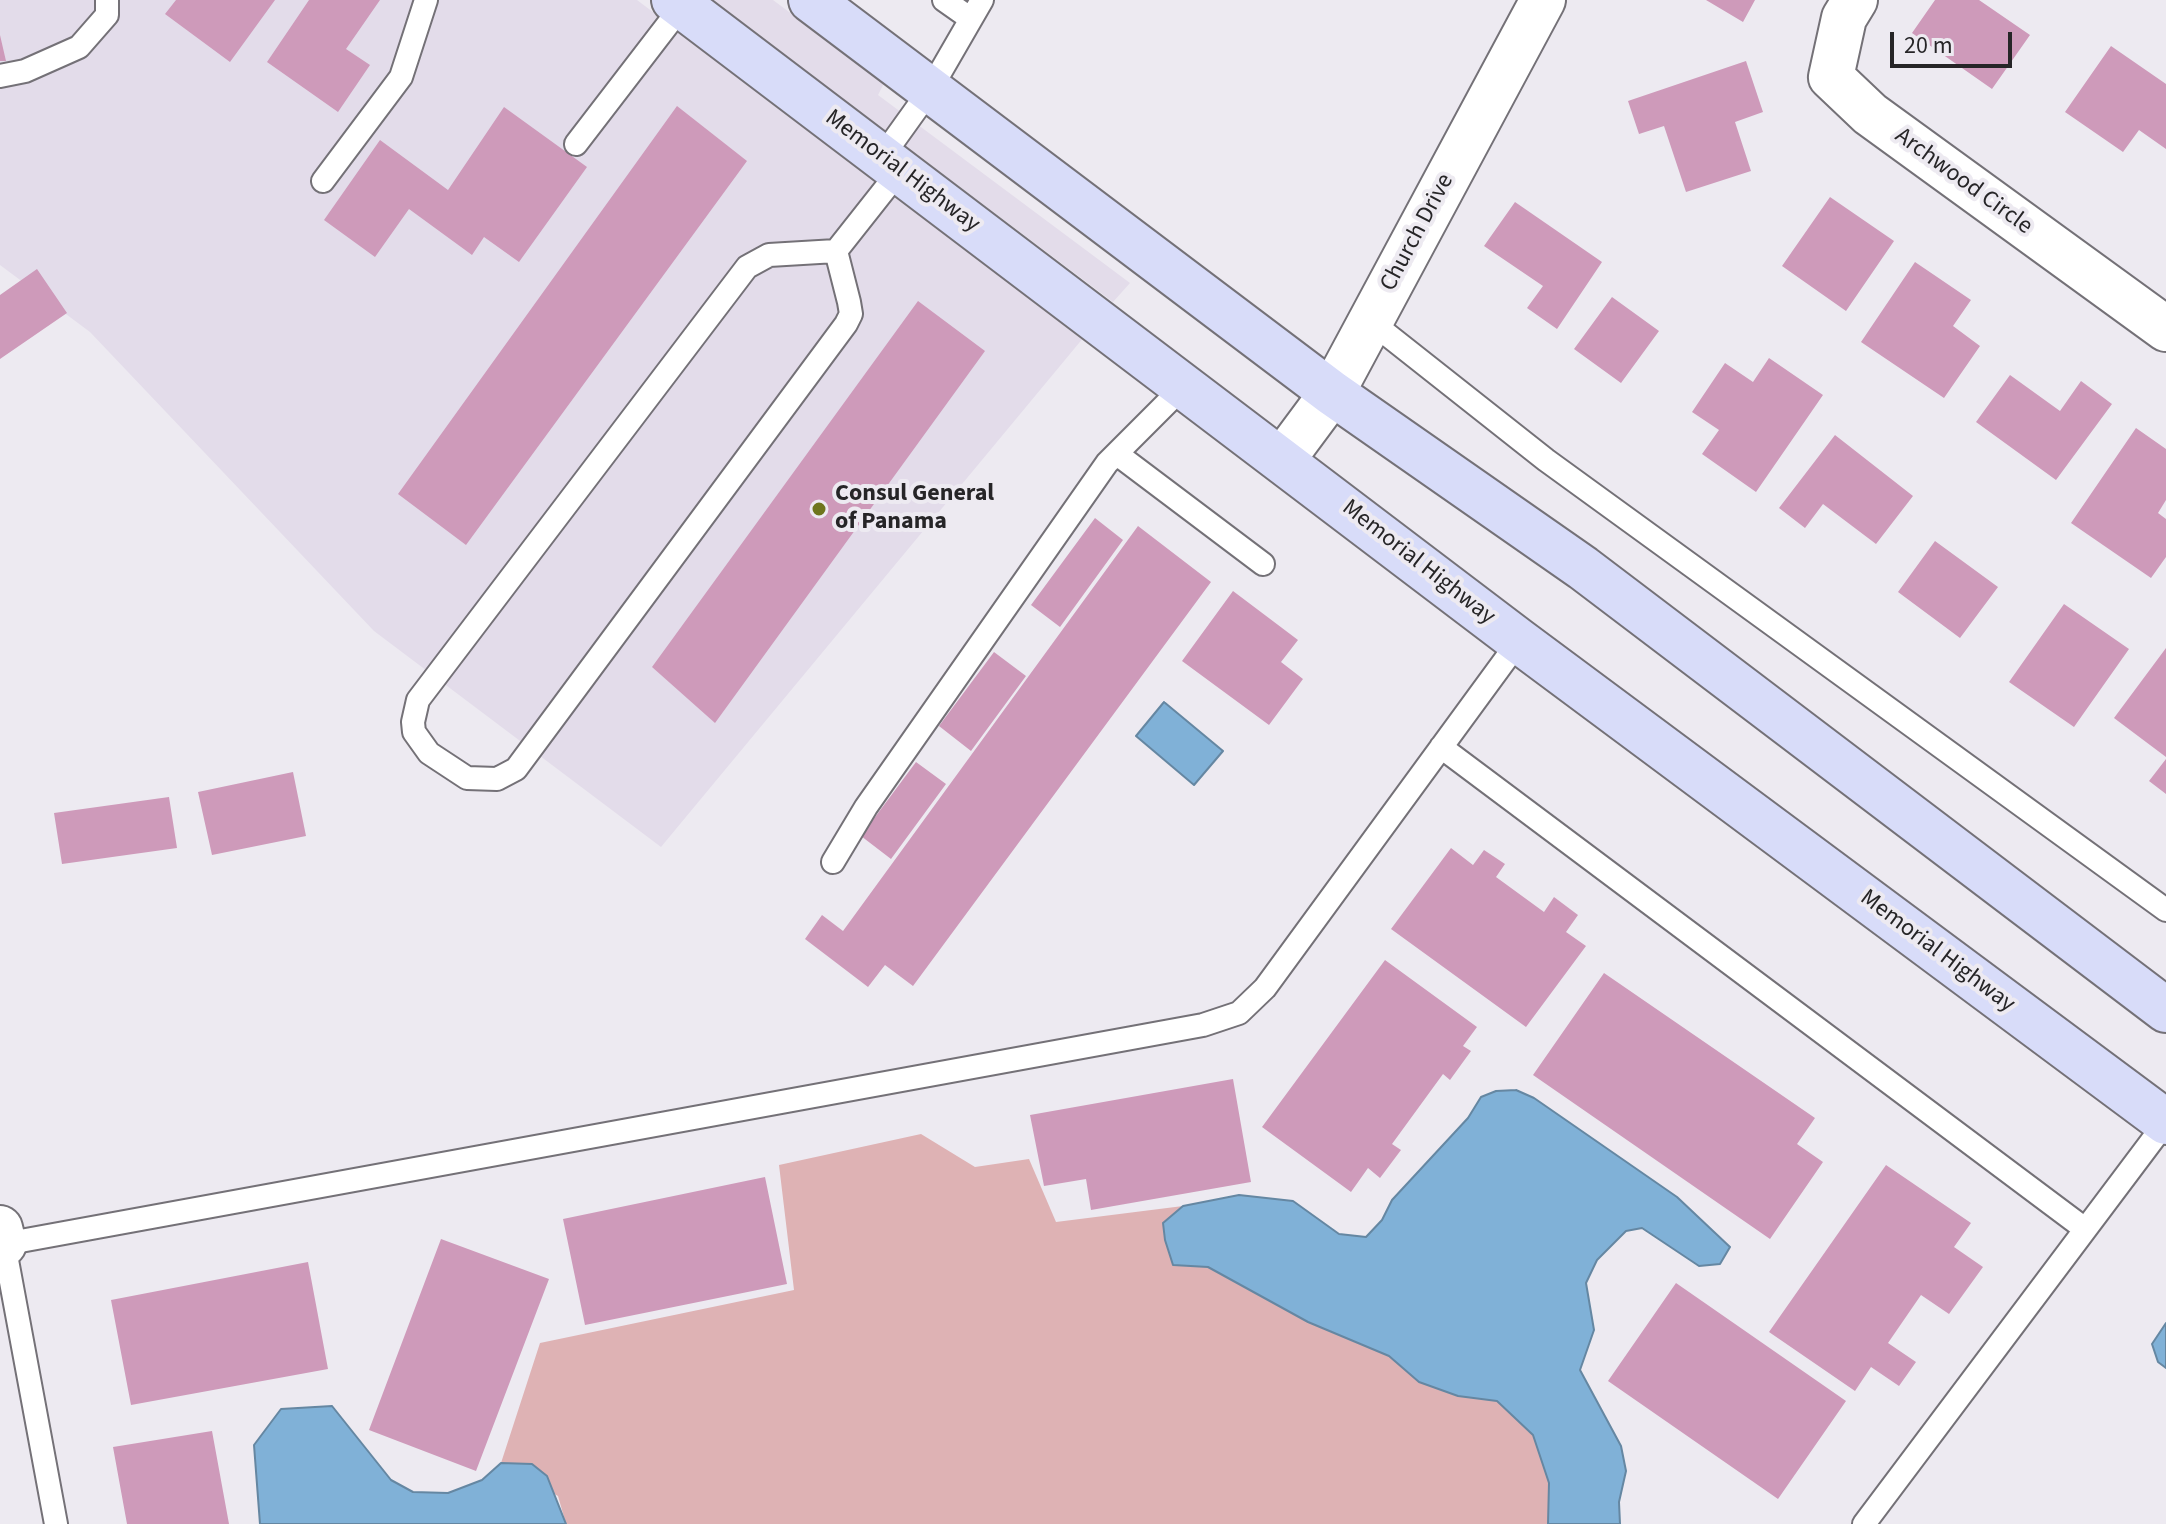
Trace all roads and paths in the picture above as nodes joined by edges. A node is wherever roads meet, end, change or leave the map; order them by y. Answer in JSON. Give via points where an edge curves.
{"nodes":[{"id":1,"x":107,"y":0,"type":"edge"},
{"id":2,"x":426,"y":0,"type":"edge"},
{"id":3,"x":811,"y":0,"type":"edge"},
{"id":4,"x":944,"y":0,"type":"edge"},
{"id":5,"x":1543,"y":0,"type":"edge"},
{"id":6,"x":1855,"y":0,"type":"edge"},
{"id":7,"x":678,"y":3,"type":"edge"},
{"id":8,"x":976,"y":10,"type":"edge"},
{"id":9,"x":0,"y":76,"type":"edge"},
{"id":10,"x":930,"y":90,"type":"junction"},
{"id":11,"x":576,"y":144,"type":"dead end"},
{"id":12,"x":891,"y":164,"type":"junction"},
{"id":13,"x":323,"y":181,"type":"dead end"},
{"id":14,"x":836,"y":251,"type":"junction"},
{"id":15,"x":1370,"y":321,"type":"junction"},
{"id":16,"x":2166,"y":329,"type":"edge"},
{"id":17,"x":1185,"y":385,"type":"junction"},
{"id":18,"x":1332,"y":393,"type":"junction"},
{"id":19,"x":1117,"y":454,"type":"junction"},
{"id":20,"x":1283,"y":459,"type":"junction"},
{"id":21,"x":1263,"y":564,"type":"dead end"},
{"id":22,"x":1519,"y":641,"type":"junction"},
{"id":23,"x":1441,"y":747,"type":"junction"},
{"id":24,"x":833,"y":862,"type":"dead end"},
{"id":25,"x":2166,"y":910,"type":"edge"},
{"id":26,"x":2166,"y":1010,"type":"edge"},
{"id":27,"x":2166,"y":1122,"type":"edge"},
{"id":28,"x":2085,"y":1229,"type":"junction"},
{"id":29,"x":2,"y":1236,"type":"edge"},
{"id":30,"x":56,"y":1524,"type":"edge"},
{"id":31,"x":1864,"y":1524,"type":"edge"}],
"edges":[{"from":1,"to":9,"type":"lane","via":[[107,15],[79,47]]},
{"from":2,"to":13,"type":"lane","via":[[401,77]]},
{"from":3,"to":10,"type":"main road"},
{"from":4,"to":8,"type":"lane"},
{"from":5,"to":15,"type":"street","name":"Church Drive"},
{"from":6,"to":16,"type":"street","name":"Archwood Circle","via":[[1844,18],[1831,77],[1870,114]]},
{"from":7,"to":11,"type":"lane"},
{"from":7,"to":12,"type":"main road","name":"Memorial Highway"},
{"from":8,"to":10,"type":"lane"},
{"from":10,"to":12,"type":"lane"},
{"from":10,"to":18,"type":"main road"},
{"from":12,"to":14,"type":"lane"},
{"from":12,"to":17,"type":"main road","name":"Memorial Highway"},
{"from":14,"to":14,"type":"lane","via":[[769,255],[747,267],[418,700],[414,732],[429,753],[467,778],[497,779],[516,769],[846,324],[851,314]]},
{"from":15,"to":18,"type":"street","name":"Church Drive"},
{"from":15,"to":25,"type":"lane","via":[[1546,460]]},
{"from":17,"to":19,"type":"lane"},
{"from":17,"to":20,"type":"main road","name":"Memorial Highway"},
{"from":18,"to":20,"type":"street","name":"Church Drive"},
{"from":18,"to":26,"type":"main road","via":[[1583,568]]},
{"from":19,"to":21,"type":"lane"},
{"from":19,"to":24,"type":"lane","via":[[866,807]]},
{"from":20,"to":22,"type":"main road","name":"Memorial Highway"},
{"from":22,"to":23,"type":"lane"},
{"from":22,"to":27,"type":"main road","name":"Memorial Highway"},
{"from":23,"to":28,"type":"lane"},
{"from":23,"to":29,"type":"lane","via":[[1265,988],[1239,1013],[1203,1025]]},
{"from":27,"to":28,"type":"lane"},
{"from":28,"to":31,"type":"lane"},
{"from":29,"to":30,"type":"lane"}]}
